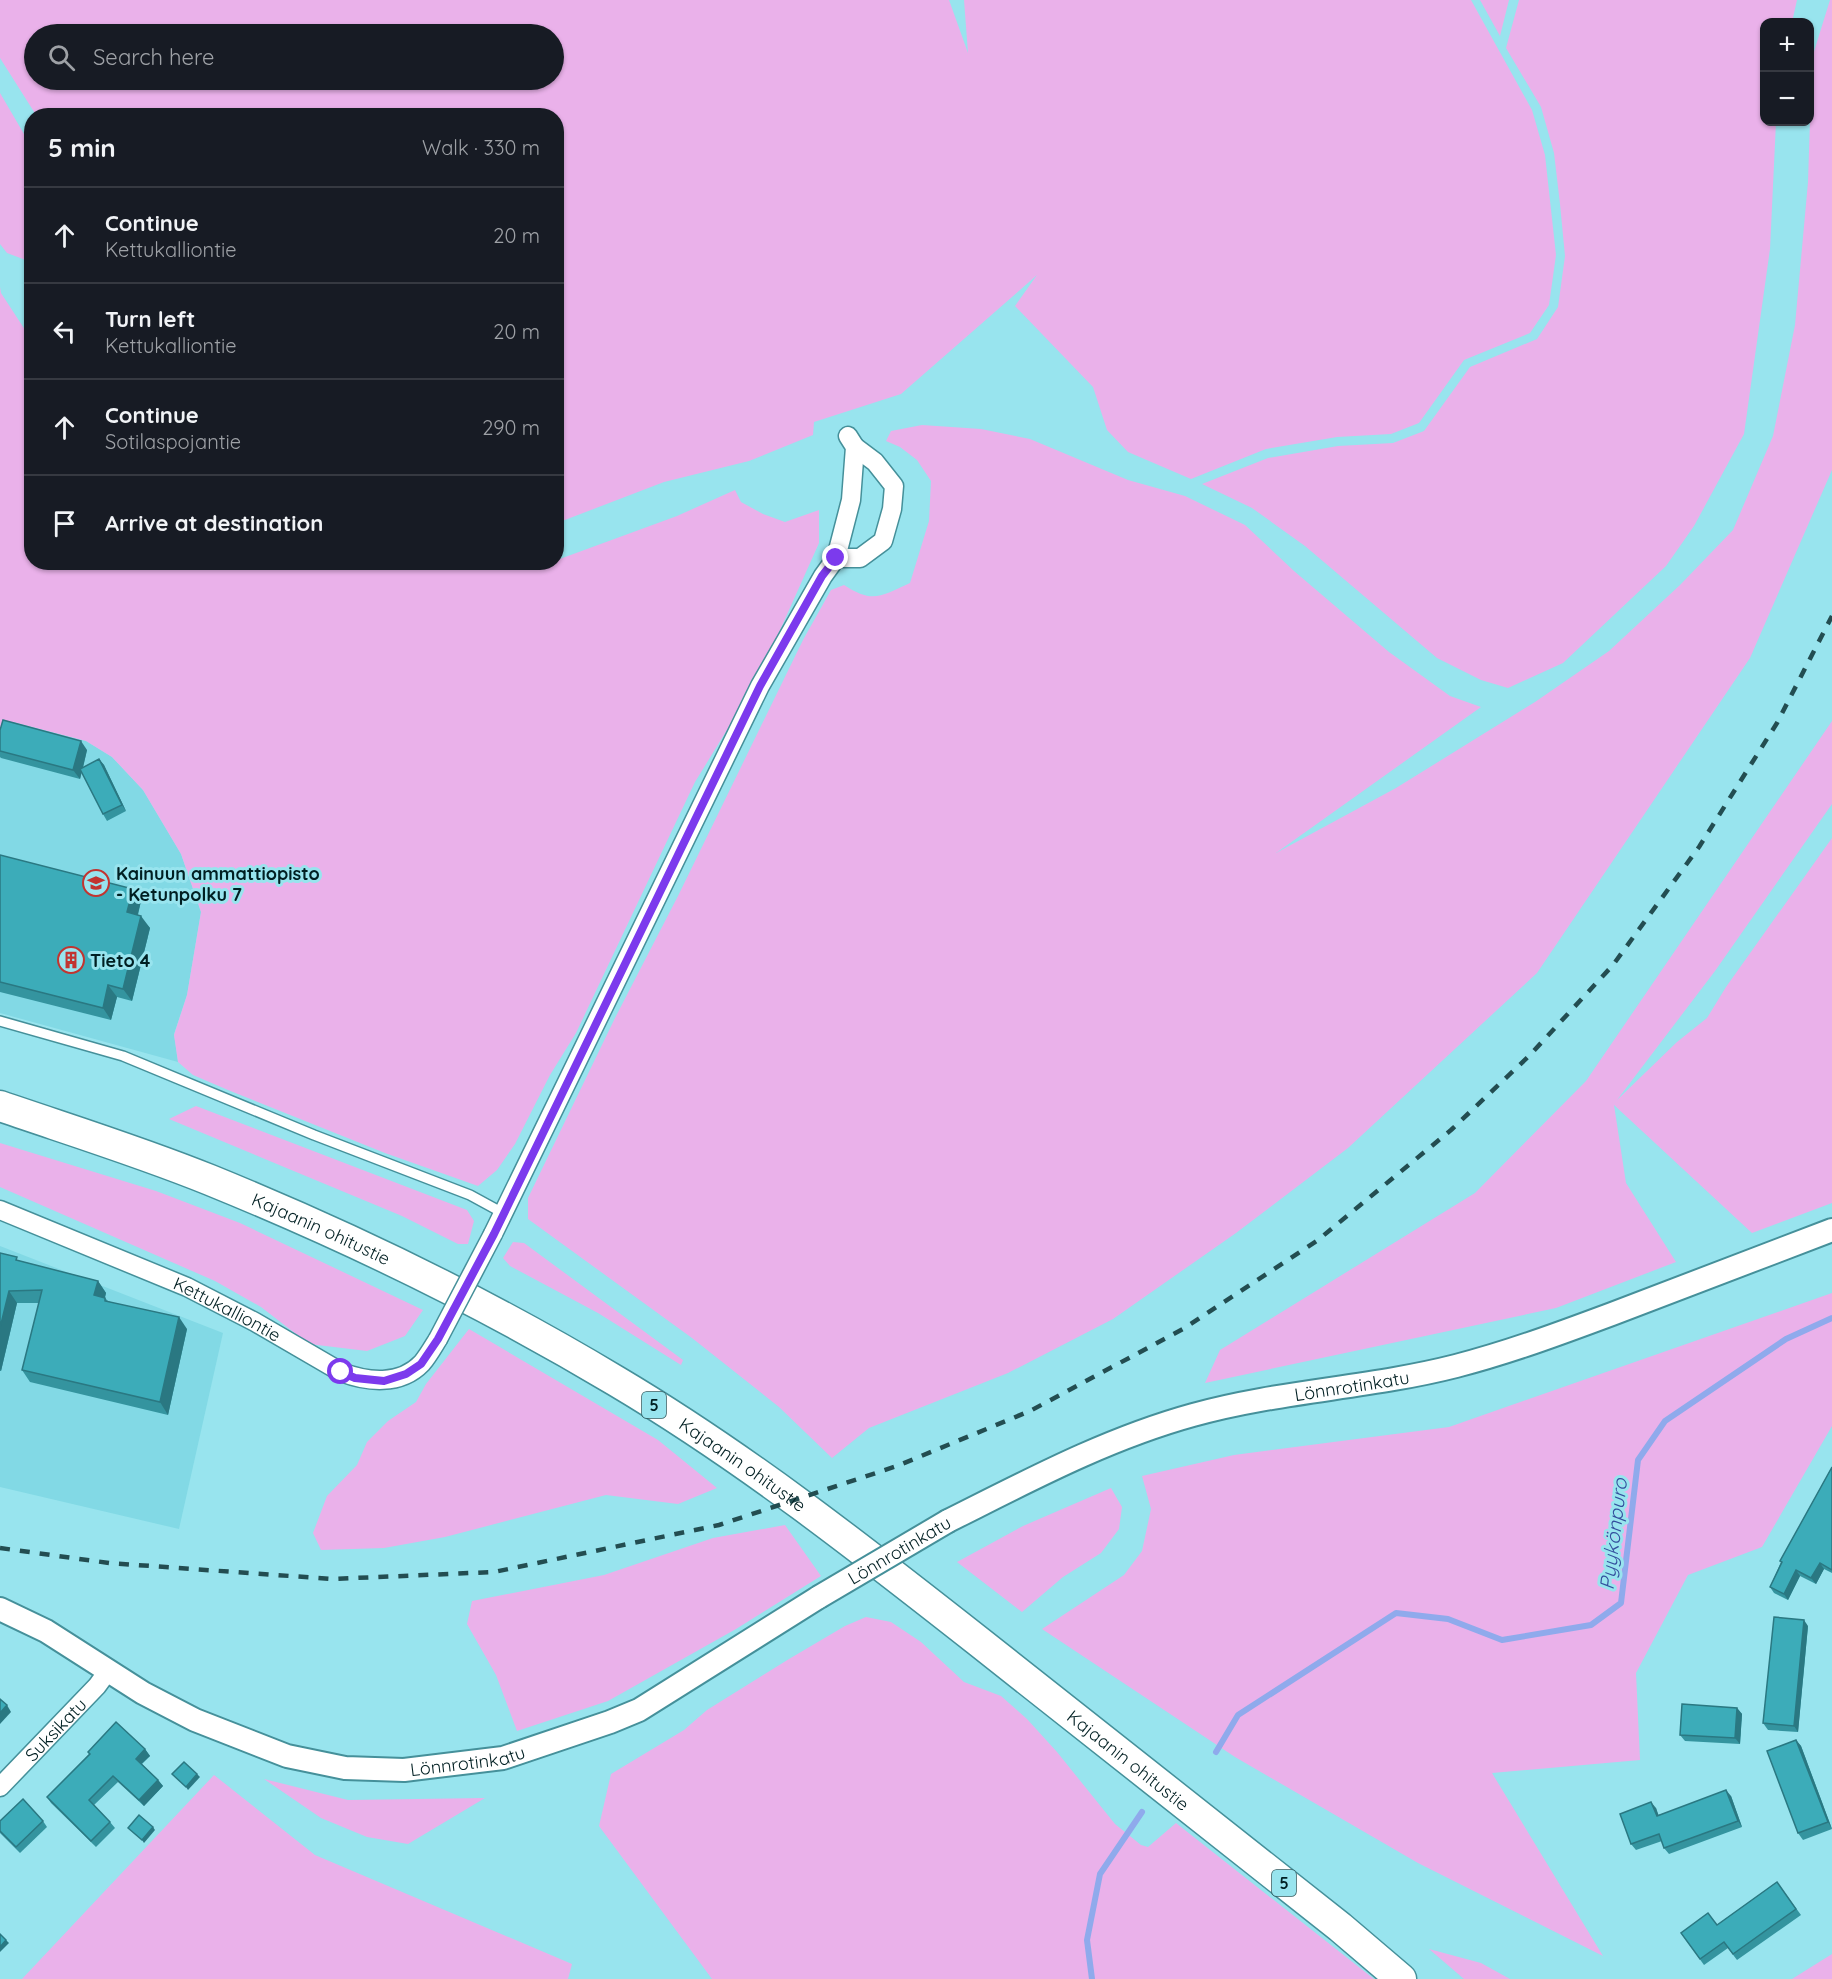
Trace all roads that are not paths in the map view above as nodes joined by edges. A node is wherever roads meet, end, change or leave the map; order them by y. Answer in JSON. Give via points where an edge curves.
{"nodes":[{"id":1,"x":836,"y":558,"type":"junction"},
{"id":2,"x":0,"y":1021,"type":"edge"},
{"id":3,"x":0,"y":1106,"type":"edge"},
{"id":4,"x":0,"y":1210,"type":"edge"},
{"id":5,"x":503,"y":1213,"type":"junction"},
{"id":6,"x":1832,"y":1230,"type":"edge"},
{"id":7,"x":0,"y":1609,"type":"edge"},
{"id":8,"x":108,"y":1671,"type":"junction"},
{"id":9,"x":0,"y":1787,"type":"edge"},
{"id":10,"x":1340,"y":1927,"type":"junction"},
{"id":11,"x":1401,"y":1979,"type":"edge"},
{"id":12,"x":1423,"y":1979,"type":"edge"}],
"edges":[{"from":1,"to":1,"type":"street","via":[[851,500],[851,442],[875,462],[894,486],[892,508],[884,541],[860,558]]},
{"from":1,"to":5,"type":"street","name":"Kettukalliontie","via":[[760,686]]},
{"from":2,"to":5,"type":"lane","via":[[123,1056],[470,1195]]},
{"from":3,"to":10,"type":"highway","name":"Kajaanin ohitustie","number":"5","via":[[208,1179],[376,1252],[488,1308],[619,1383],[784,1493],[911,1588]]},
{"from":4,"to":5,"type":"street","name":"Kettukalliontie","bridge":true,"via":[[187,1287],[341,1372],[355,1378],[384,1381],[421,1364],[438,1339]]},
{"from":6,"to":8,"type":"street","name":"Lönnrotinkatu","bridge":true,"via":[[1532,1344],[1457,1366],[1194,1414],[1124,1437],[948,1521],[639,1710],[503,1758],[404,1770],[345,1768],[287,1756],[195,1720]]},
{"from":7,"to":8,"type":"street","name":"Lönnrotinkatu","via":[[46,1631]]},
{"from":8,"to":9,"type":"street","name":"Suksikatu"},
{"from":10,"to":11,"type":"highway","number":"5"},
{"from":10,"to":12,"type":"highway","number":"5"}]}
